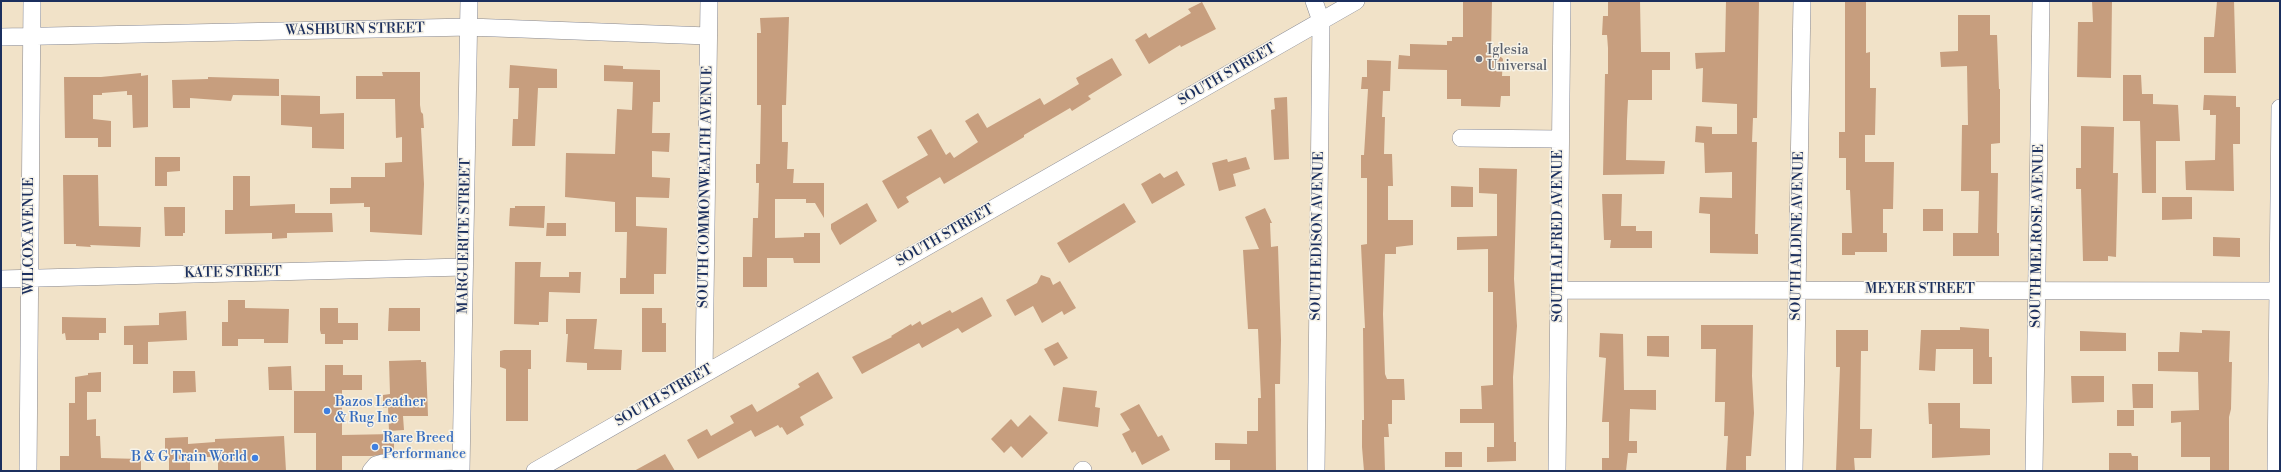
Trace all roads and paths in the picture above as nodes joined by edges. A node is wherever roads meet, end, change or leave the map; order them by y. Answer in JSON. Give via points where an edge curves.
{"nodes":[{"id":1,"x":32,"y":1,"type":"edge"},
{"id":2,"x":469,"y":1,"type":"edge"},
{"id":3,"x":709,"y":1,"type":"edge"},
{"id":4,"x":1314,"y":1,"type":"edge"},
{"id":5,"x":1562,"y":1,"type":"edge"},
{"id":6,"x":1802,"y":1,"type":"edge"},
{"id":7,"x":2041,"y":1,"type":"edge"},
{"id":8,"x":1350,"y":3,"type":"edge"},
{"id":9,"x":1321,"y":22,"type":"junction"},
{"id":10,"x":469,"y":28,"type":"junction"},
{"id":11,"x":32,"y":36,"type":"junction"},
{"id":12,"x":708,"y":36,"type":"junction"},
{"id":13,"x":1,"y":37,"type":"edge"},
{"id":14,"x":2280,"y":108,"type":"edge"},
{"id":15,"x":1460,"y":138,"type":"dead end"},
{"id":16,"x":1560,"y":139,"type":"junction"},
{"id":17,"x":464,"y":267,"type":"junction"},
{"id":18,"x":30,"y":278,"type":"junction"},
{"id":19,"x":1,"y":279,"type":"edge"},
{"id":20,"x":1560,"y":290,"type":"junction"},
{"id":21,"x":1798,"y":290,"type":"junction"},
{"id":22,"x":2038,"y":291,"type":"junction"},
{"id":23,"x":2279,"y":291,"type":"edge"},
{"id":24,"x":704,"y":374,"type":"junction"},
{"id":25,"x":461,"y":466,"type":"edge"},
{"id":26,"x":28,"y":471,"type":"edge"},
{"id":27,"x":371,"y":471,"type":"edge"},
{"id":28,"x":535,"y":471,"type":"edge"},
{"id":29,"x":1316,"y":471,"type":"edge"},
{"id":30,"x":1557,"y":471,"type":"edge"},
{"id":31,"x":1794,"y":471,"type":"edge"},
{"id":32,"x":2034,"y":471,"type":"edge"},
{"id":33,"x":2276,"y":471,"type":"edge"}],
"edges":[{"from":1,"to":11,"type":"street","name":"WILCOX AVENUE"},
{"from":2,"to":10,"type":"street","name":"MARGUERITE STREET"},
{"from":3,"to":12,"type":"street","name":"SOUTH COMMONWEALTH AVENUE"},
{"from":4,"to":9,"type":"street","name":"SOUTH EDISON AVENUE"},
{"from":5,"to":16,"type":"street","name":"SOUTH ALFRED AVENUE"},
{"from":6,"to":21,"type":"street","name":"SOUTH ALDINE AVENUE"},
{"from":7,"to":22,"type":"street","name":"SOUTH MELROSE AVENUE"},
{"from":8,"to":9,"type":"street","name":"SOUTH STREET"},
{"from":9,"to":24,"type":"street","name":"SOUTH STREET"},
{"from":9,"to":29,"type":"street","name":"SOUTH EDISON AVENUE"},
{"from":10,"to":11,"type":"street","name":"WASHBURN STREET"},
{"from":10,"to":12,"type":"street","name":"WASHBURN STREET"},
{"from":10,"to":17,"type":"street","name":"MARGUERITE STREET"},
{"from":11,"to":13,"type":"street","name":"WASHBURN STREET"},
{"from":11,"to":18,"type":"street","name":"WILCOX AVENUE"},
{"from":12,"to":24,"type":"street","name":"SOUTH COMMONWEALTH AVENUE"},
{"from":14,"to":23,"type":"street"},
{"from":15,"to":16,"type":"street"},
{"from":16,"to":20,"type":"street","name":"SOUTH ALFRED AVENUE"},
{"from":17,"to":18,"type":"street","name":"KATE STREET"},
{"from":17,"to":25,"type":"street","name":"MARGUERITE STREET"},
{"from":18,"to":19,"type":"street","name":"KATE STREET"},
{"from":18,"to":26,"type":"street","name":"WILCOX AVENUE"},
{"from":20,"to":21,"type":"street","name":"MEYER STREET"},
{"from":20,"to":30,"type":"street","name":"SOUTH ALFRED AVENUE"},
{"from":21,"to":22,"type":"street","name":"MEYER STREET"},
{"from":21,"to":31,"type":"street","name":"SOUTH ALDINE AVENUE"},
{"from":22,"to":23,"type":"street","name":"MEYER STREET"},
{"from":22,"to":32,"type":"street","name":"SOUTH MELROSE AVENUE"},
{"from":23,"to":33,"type":"street"},
{"from":24,"to":28,"type":"street","name":"SOUTH STREET"},
{"from":25,"to":27,"type":"street","via":[[383,463],[376,465]]}]}
